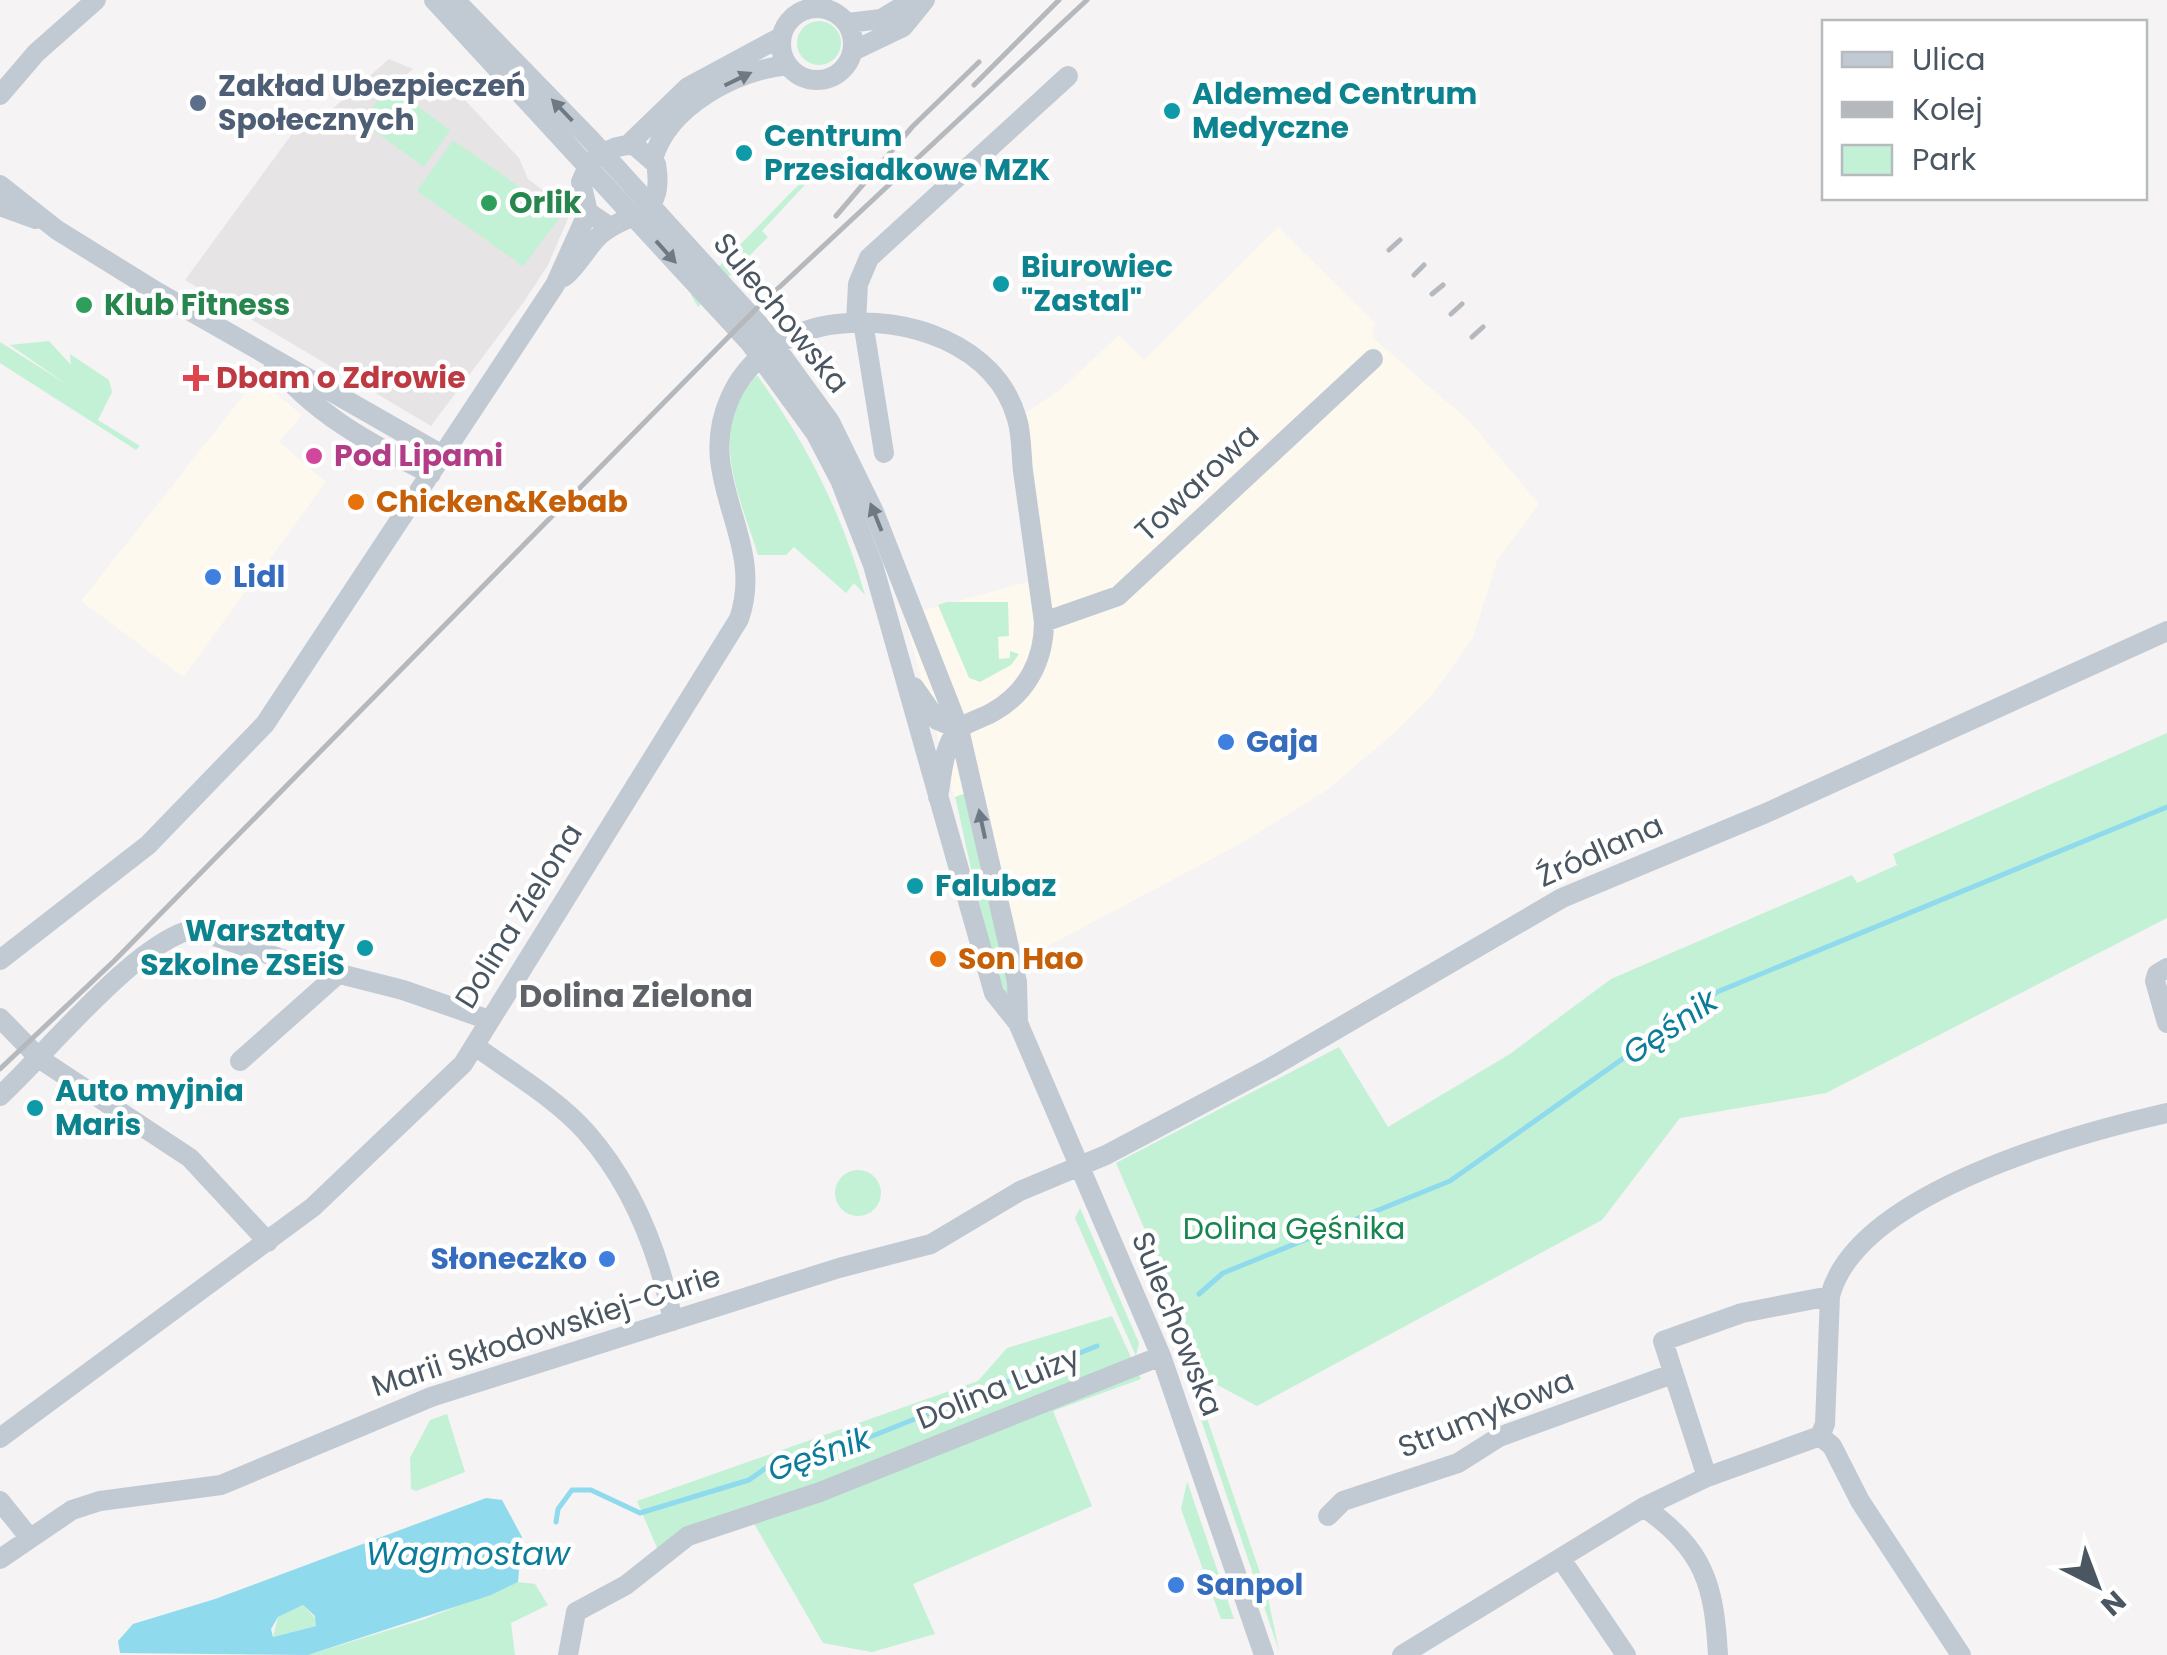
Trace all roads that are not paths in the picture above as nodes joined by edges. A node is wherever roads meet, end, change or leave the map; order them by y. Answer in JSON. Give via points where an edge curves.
{"nodes":[{"id":1,"x":96,"y":0,"type":"edge"},
{"id":2,"x":434,"y":0,"type":"edge"},
{"id":3,"x":455,"y":0,"type":"edge"},
{"id":4,"x":913,"y":0,"type":"edge"},
{"id":5,"x":925,"y":0,"type":"edge"},
{"id":6,"x":825,"y":4,"type":"edge"},
{"id":7,"x":795,"y":8,"type":"edge"},
{"id":8,"x":848,"y":23,"type":"junction"},
{"id":9,"x":782,"y":37,"type":"junction"},
{"id":10,"x":853,"y":51,"type":"junction"},
{"id":11,"x":36,"y":53,"type":"junction"},
{"id":12,"x":788,"y":65,"type":"junction"},
{"id":13,"x":0,"y":76,"type":"edge"},
{"id":14,"x":1068,"y":76,"type":"dead end"},
{"id":15,"x":0,"y":95,"type":"edge"},
{"id":16,"x":629,"y":144,"type":"junction"},
{"id":17,"x":653,"y":159,"type":"junction"},
{"id":18,"x":0,"y":185,"type":"edge"},
{"id":19,"x":0,"y":206,"type":"edge"},
{"id":20,"x":588,"y":212,"type":"junction"},
{"id":21,"x":43,"y":221,"type":"junction"},
{"id":22,"x":610,"y":228,"type":"junction"},
{"id":23,"x":555,"y":285,"type":"junction"},
{"id":24,"x":860,"y":322,"type":"junction"},
{"id":25,"x":271,"y":359,"type":"junction"},
{"id":26,"x":1373,"y":359,"type":"dead end"},
{"id":27,"x":823,"y":428,"type":"junction"},
{"id":28,"x":884,"y":453,"type":"dead end"},
{"id":29,"x":444,"y":456,"type":"junction"},
{"id":30,"x":431,"y":474,"type":"junction"},
{"id":31,"x":1044,"y":622,"type":"junction"},
{"id":32,"x":2167,"y":631,"type":"edge"},
{"id":33,"x":903,"y":668,"type":"junction"},
{"id":34,"x":959,"y":729,"type":"junction"},
{"id":35,"x":938,"y":797,"type":"junction"},
{"id":36,"x":0,"y":960,"type":"edge"},
{"id":37,"x":2167,"y":968,"type":"edge"},
{"id":38,"x":338,"y":973,"type":"junction"},
{"id":39,"x":0,"y":1018,"type":"edge"},
{"id":40,"x":488,"y":1020,"type":"junction"},
{"id":41,"x":1018,"y":1023,"type":"junction"},
{"id":42,"x":2167,"y":1023,"type":"edge"},
{"id":43,"x":475,"y":1046,"type":"junction"},
{"id":44,"x":40,"y":1059,"type":"junction"},
{"id":45,"x":240,"y":1061,"type":"dead end"},
{"id":46,"x":0,"y":1096,"type":"edge"},
{"id":47,"x":2167,"y":1113,"type":"edge"},
{"id":48,"x":1078,"y":1166,"type":"junction"},
{"id":49,"x":268,"y":1242,"type":"junction"},
{"id":50,"x":1830,"y":1296,"type":"junction"},
{"id":51,"x":673,"y":1321,"type":"junction"},
{"id":52,"x":1161,"y":1356,"type":"junction"},
{"id":53,"x":1672,"y":1374,"type":"junction"},
{"id":54,"x":1820,"y":1436,"type":"junction"},
{"id":55,"x":0,"y":1438,"type":"edge"},
{"id":56,"x":1706,"y":1477,"type":"junction"},
{"id":57,"x":0,"y":1501,"type":"edge"},
{"id":58,"x":1644,"y":1507,"type":"junction"},
{"id":59,"x":1328,"y":1516,"type":"dead end"},
{"id":60,"x":29,"y":1537,"type":"junction"},
{"id":61,"x":0,"y":1558,"type":"edge"},
{"id":62,"x":1561,"y":1558,"type":"junction"},
{"id":63,"x":568,"y":1655,"type":"edge"},
{"id":64,"x":1264,"y":1655,"type":"edge"},
{"id":65,"x":1402,"y":1655,"type":"edge"},
{"id":66,"x":1626,"y":1655,"type":"edge"},
{"id":67,"x":1718,"y":1655,"type":"edge"},
{"id":68,"x":1961,"y":1655,"type":"edge"}],
"edges":[{"from":1,"to":11,"type":"street"},
{"from":2,"to":27,"type":"street","name":"Sulechowska","one_way":true},
{"from":27,"to":3,"type":"street","name":"Sulechowska","one_way":true,"via":[[761,327]]},
{"from":4,"to":8,"type":"street","via":[[881,19]]},
{"from":5,"to":10,"type":"street","via":[[903,28]]},
{"from":6,"to":7,"type":"street"},
{"from":6,"to":8,"type":"street"},
{"from":7,"to":9,"type":"street"},
{"from":8,"to":10,"type":"street"},
{"from":9,"to":12,"type":"street"},
{"from":9,"to":16,"type":"street","via":[[698,80]]},
{"from":10,"to":12,"type":"street","via":[[845,67],[825,79],[804,78]]},
{"from":11,"to":13,"type":"street"},
{"from":11,"to":15,"type":"street"},
{"from":17,"to":12,"type":"street","one_way":true,"via":[[670,125],[708,95],[749,73]]},
{"from":14,"to":24,"type":"street","via":[[869,258],[858,284]]},
{"from":16,"to":17,"type":"street"},
{"from":16,"to":20,"type":"street","via":[[608,150],[586,169],[581,182]]},
{"from":17,"to":22,"type":"street","via":[[653,201],[638,217]]},
{"from":18,"to":21,"type":"street"},
{"from":19,"to":21,"type":"street"},
{"from":20,"to":22,"type":"street"},
{"from":20,"to":23,"type":"street"},
{"from":21,"to":25,"type":"street"},
{"from":22,"to":23,"type":"street"},
{"from":23,"to":29,"type":"street"},
{"from":24,"to":28,"type":"street"},
{"from":24,"to":31,"type":"street","name":"Sulechowska","via":[[888,322],[943,338],[971,355],[1008,399],[1017,419]]},
{"from":24,"to":40,"type":"street","name":"Dolina Zielona","via":[[817,327],[781,342],[755,362],[731,395],[717,450],[746,562],[739,618]]},
{"from":25,"to":29,"type":"street"},
{"from":25,"to":30,"type":"street","via":[[330,415]]},
{"from":26,"to":31,"type":"street","name":"Towarowa","via":[[1118,596]]},
{"from":27,"to":33,"type":"street","name":"Sulechowska"},
{"from":34,"to":27,"type":"street","name":"Sulechowska","one_way":true,"via":[[874,512]]},
{"from":29,"to":30,"type":"street"},
{"from":30,"to":36,"type":"street","via":[[266,724],[152,841]]},
{"from":31,"to":34,"type":"street","name":"Sulechowska","via":[[1043,649],[1026,682],[996,711]]},
{"from":32,"to":48,"type":"street","name":"Źródlana","via":[[1562,898],[1270,1068]]},
{"from":33,"to":34,"type":"street","name":"Sulechowska","via":[[937,720]]},
{"from":33,"to":35,"type":"street","name":"Sulechowska"},
{"from":34,"to":35,"type":"street"},
{"from":41,"to":34,"type":"street","name":"Sulechowska","one_way":true,"via":[[1017,982]]},
{"from":35,"to":41,"type":"street","name":"Sulechowska","via":[[994,993]]},
{"from":37,"to":42,"type":"street","via":[[2155,981]]},
{"from":38,"to":40,"type":"street"},
{"from":38,"to":44,"type":"street","via":[[251,950],[206,930],[180,932],[66,1027]]},
{"from":38,"to":45,"type":"street"},
{"from":39,"to":44,"type":"street"},
{"from":40,"to":43,"type":"street","name":"Dolina Zielona"},
{"from":41,"to":48,"type":"street","name":"Sulechowska"},
{"from":43,"to":49,"type":"street","name":"Dolina Zielona","via":[[417,1112]]},
{"from":43,"to":51,"type":"street","via":[[591,1138],[645,1226]]},
{"from":44,"to":46,"type":"street"},
{"from":44,"to":49,"type":"street","via":[[190,1158]]},
{"from":47,"to":50,"type":"street","via":[[2034,1150],[1940,1189],[1854,1250],[1840,1266]]},
{"from":48,"to":51,"type":"street","name":"Marii Skłodowskiej-Curie","via":[[1020,1191],[931,1244]]},
{"from":48,"to":52,"type":"street","name":"Sulechowska"},
{"from":49,"to":55,"type":"street","name":"Dolina Zielona"},
{"from":50,"to":53,"type":"street","via":[[1742,1313],[1663,1341]]},
{"from":50,"to":54,"type":"street"},
{"from":51,"to":60,"type":"street","name":"Marii Skłodowskiej-Curie","via":[[430,1397],[221,1485],[72,1510]]},
{"from":52,"to":63,"type":"street","name":"Dolina Luizy","via":[[820,1492],[688,1536],[626,1585],[576,1612]]},
{"from":52,"to":64,"type":"street","name":"Sulechowska"},
{"from":53,"to":56,"type":"street"},
{"from":53,"to":59,"type":"street","name":"Strumykowa","via":[[1499,1437],[1458,1463],[1343,1501]]},
{"from":54,"to":56,"type":"street"},
{"from":54,"to":68,"type":"street"},
{"from":56,"to":58,"type":"street"},
{"from":57,"to":60,"type":"street"},
{"from":58,"to":62,"type":"street"},
{"from":58,"to":67,"type":"street","via":[[1681,1534],[1714,1596]]},
{"from":60,"to":61,"type":"street","name":"Marii Skłodowskiej-Curie"},
{"from":62,"to":65,"type":"street"},
{"from":62,"to":66,"type":"street"}]}
